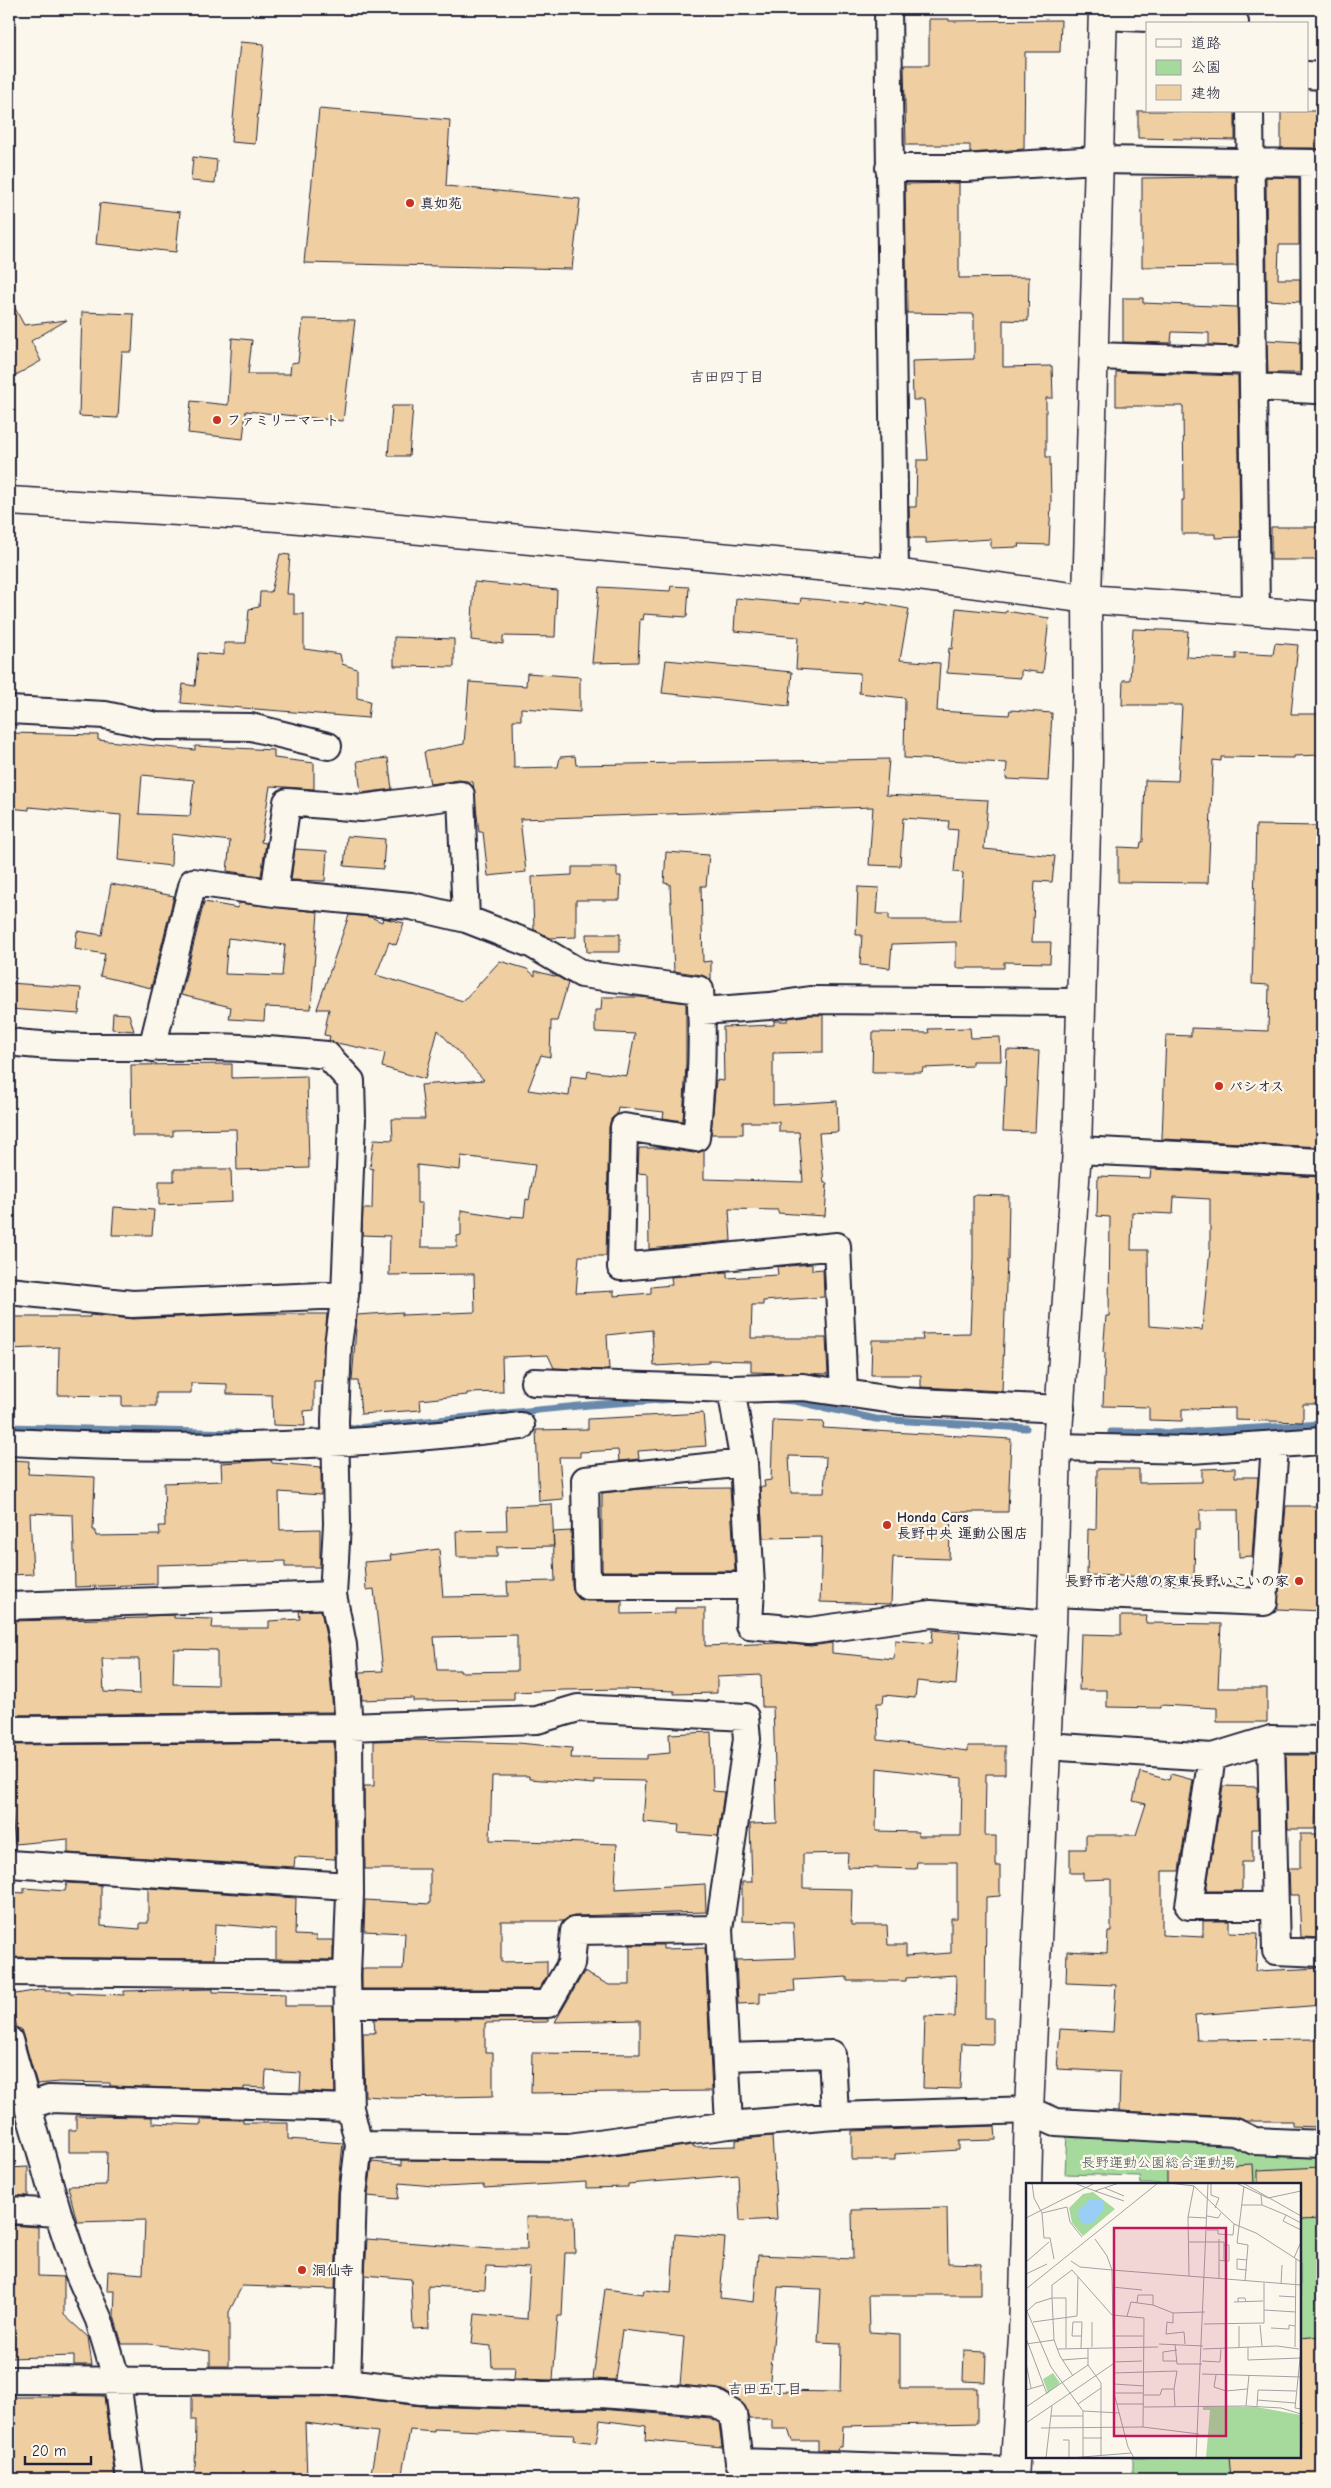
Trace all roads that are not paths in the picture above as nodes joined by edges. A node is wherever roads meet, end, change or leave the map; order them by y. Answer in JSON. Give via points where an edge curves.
{"nodes":[{"id":1,"x":888,"y":9,"type":"edge"},
{"id":2,"x":1103,"y":12,"type":"edge"},
{"id":3,"x":1235,"y":22,"type":"edge"},
{"id":4,"x":1308,"y":76,"type":"edge"},
{"id":5,"x":1322,"y":76,"type":"edge"},
{"id":6,"x":1250,"y":112,"type":"edge"},
{"id":7,"x":1098,"y":160,"type":"junction"},
{"id":8,"x":1250,"y":162,"type":"junction"},
{"id":9,"x":890,"y":168,"type":"junction"},
{"id":10,"x":1318,"y":204,"type":"edge"},
{"id":11,"x":1094,"y":356,"type":"junction"},
{"id":12,"x":1253,"y":361,"type":"junction"},
{"id":13,"x":1253,"y":387,"type":"junction"},
{"id":14,"x":1319,"y":390,"type":"edge"},
{"id":15,"x":9,"y":501,"type":"edge"},
{"id":16,"x":895,"y":574,"type":"junction"},
{"id":17,"x":1088,"y":599,"type":"junction"},
{"id":18,"x":1256,"y":610,"type":"junction"},
{"id":19,"x":1322,"y":616,"type":"edge"},
{"id":20,"x":9,"y":710,"type":"edge"},
{"id":21,"x":328,"y":746,"type":"dead end"},
{"id":22,"x":274,"y":893,"type":"junction"},
{"id":23,"x":466,"y":919,"type":"junction"},
{"id":24,"x":1081,"y":1002,"type":"junction"},
{"id":25,"x":702,"y":1011,"type":"junction"},
{"id":26,"x":9,"y":1042,"type":"edge"},
{"id":27,"x":152,"y":1048,"type":"junction"},
{"id":28,"x":1076,"y":1150,"type":"junction"},
{"id":29,"x":1322,"y":1162,"type":"edge"},
{"id":30,"x":9,"y":1291,"type":"edge"},
{"id":31,"x":344,"y":1295,"type":"junction"},
{"id":32,"x":534,"y":1382,"type":"dead end"},
{"id":33,"x":731,"y":1388,"type":"junction"},
{"id":34,"x":844,"y":1392,"type":"junction"},
{"id":35,"x":1061,"y":1409,"type":"junction"},
{"id":36,"x":521,"y":1426,"type":"dead end"},
{"id":37,"x":336,"y":1433,"type":"junction"},
{"id":38,"x":1322,"y":1441,"type":"edge"},
{"id":39,"x":9,"y":1442,"type":"edge"},
{"id":40,"x":1275,"y":1445,"type":"junction"},
{"id":41,"x":1057,"y":1447,"type":"junction"},
{"id":42,"x":744,"y":1464,"type":"junction"},
{"id":43,"x":751,"y":1586,"type":"junction"},
{"id":44,"x":1053,"y":1593,"type":"junction"},
{"id":45,"x":333,"y":1595,"type":"junction"},
{"id":46,"x":9,"y":1606,"type":"edge"},
{"id":47,"x":1052,"y":1624,"type":"junction"},
{"id":48,"x":349,"y":1728,"type":"junction"},
{"id":49,"x":9,"y":1730,"type":"edge"},
{"id":50,"x":1271,"y":1739,"type":"junction"},
{"id":51,"x":1322,"y":1740,"type":"edge"},
{"id":52,"x":1046,"y":1746,"type":"junction"},
{"id":53,"x":1212,"y":1758,"type":"junction"},
{"id":54,"x":9,"y":1864,"type":"edge"},
{"id":55,"x":349,"y":1886,"type":"junction"},
{"id":56,"x":1273,"y":1906,"type":"junction"},
{"id":57,"x":719,"y":1929,"type":"junction"},
{"id":58,"x":1322,"y":1953,"type":"edge"},
{"id":59,"x":9,"y":1972,"type":"edge"},
{"id":60,"x":347,"y":1975,"type":"junction"},
{"id":61,"x":348,"y":2004,"type":"junction"},
{"id":62,"x":9,"y":2040,"type":"edge"},
{"id":63,"x":726,"y":2057,"type":"junction"},
{"id":64,"x":28,"y":2106,"type":"junction"},
{"id":65,"x":350,"y":2108,"type":"junction"},
{"id":66,"x":1028,"y":2110,"type":"junction"},
{"id":67,"x":835,"y":2116,"type":"junction"},
{"id":68,"x":729,"y":2125,"type":"junction"},
{"id":69,"x":1322,"y":2144,"type":"edge"},
{"id":70,"x":359,"y":2145,"type":"junction"},
{"id":71,"x":1026,"y":2183,"type":"edge"},
{"id":72,"x":1026,"y":2201,"type":"edge"},
{"id":73,"x":9,"y":2210,"type":"edge"},
{"id":74,"x":58,"y":2213,"type":"junction"},
{"id":75,"x":9,"y":2380,"type":"edge"},
{"id":76,"x":116,"y":2381,"type":"junction"},
{"id":77,"x":347,"y":2382,"type":"junction"},
{"id":78,"x":1015,"y":2475,"type":"edge"},
{"id":79,"x":130,"y":2479,"type":"edge"}],
"edges":[{"from":1,"to":9,"type":"street"},
{"from":2,"to":3,"type":"street"},
{"from":2,"to":7,"type":"street"},
{"from":4,"to":5,"type":"street"},
{"from":6,"to":8,"type":"street"},
{"from":7,"to":8,"type":"street"},
{"from":7,"to":9,"type":"street","via":[[966,168]]},
{"from":7,"to":11,"type":"street"},
{"from":8,"to":10,"type":"street","via":[[1314,163]]},
{"from":8,"to":12,"type":"street"},
{"from":9,"to":16,"type":"street"},
{"from":10,"to":14,"type":"street"},
{"from":11,"to":12,"type":"street"},
{"from":11,"to":17,"type":"street"},
{"from":12,"to":13,"type":"street"},
{"from":13,"to":14,"type":"street"},
{"from":13,"to":18,"type":"street"},
{"from":15,"to":16,"type":"street","via":[[278,517]]},
{"from":16,"to":17,"type":"street"},
{"from":17,"to":18,"type":"street"},
{"from":17,"to":24,"type":"street","via":[[1088,758]]},
{"from":18,"to":19,"type":"street"},
{"from":20,"to":21,"type":"street","via":[[105,715],[156,726],[251,727]]},
{"from":22,"to":23,"type":"street","via":[[411,906]]},
{"from":22,"to":23,"type":"street","via":[[287,802],[362,808],[462,796]]},
{"from":22,"to":27,"type":"street","via":[[193,882]]},
{"from":23,"to":25,"type":"street","via":[[533,945],[582,974],[700,990]]},
{"from":24,"to":25,"type":"street","via":[[810,1000]]},
{"from":24,"to":28,"type":"street"},
{"from":25,"to":34,"type":"street","via":[[696,1138],[624,1128],[621,1268],[837,1246]]},
{"from":26,"to":27,"type":"street","via":[[39,1046]]},
{"from":27,"to":31,"type":"street","via":[[206,1047],[327,1055],[351,1081]]},
{"from":28,"to":29,"type":"street"},
{"from":28,"to":35,"type":"street"},
{"from":30,"to":31,"type":"street","via":[[132,1304]]},
{"from":31,"to":37,"type":"street","via":[[338,1344]]},
{"from":32,"to":33,"type":"street"},
{"from":33,"to":34,"type":"street","via":[[804,1387]]},
{"from":33,"to":42,"type":"street"},
{"from":34,"to":35,"type":"street","via":[[900,1401]]},
{"from":35,"to":41,"type":"street"},
{"from":36,"to":37,"type":"street"},
{"from":37,"to":39,"type":"street","via":[[187,1447],[97,1447]]},
{"from":37,"to":45,"type":"street","via":[[337,1524]]},
{"from":38,"to":40,"type":"street"},
{"from":40,"to":41,"type":"street","via":[[1191,1450]]},
{"from":40,"to":44,"type":"street","via":[[1264,1602]]},
{"from":41,"to":44,"type":"street"},
{"from":42,"to":43,"type":"street"},
{"from":42,"to":43,"type":"street","via":[[586,1480],[587,1586]]},
{"from":43,"to":47,"type":"street","via":[[749,1626],[809,1631],[931,1614]]},
{"from":44,"to":47,"type":"street"},
{"from":45,"to":46,"type":"street"},
{"from":45,"to":48,"type":"street","via":[[343,1645]]},
{"from":47,"to":52,"type":"street"},
{"from":48,"to":49,"type":"street"},
{"from":48,"to":55,"type":"street"},
{"from":48,"to":57,"type":"street","via":[[537,1720],[578,1708],[746,1716],[747,1739]]},
{"from":50,"to":51,"type":"street"},
{"from":50,"to":53,"type":"street"},
{"from":50,"to":56,"type":"street"},
{"from":52,"to":53,"type":"street"},
{"from":52,"to":66,"type":"street"},
{"from":53,"to":56,"type":"street","via":[[1189,1906]]},
{"from":54,"to":55,"type":"street"},
{"from":55,"to":60,"type":"street"},
{"from":56,"to":58,"type":"street","via":[[1276,1951]]},
{"from":57,"to":61,"type":"street","via":[[574,1931],[571,1964],[548,2004]]},
{"from":57,"to":63,"type":"street"},
{"from":59,"to":60,"type":"street"},
{"from":60,"to":61,"type":"street"},
{"from":61,"to":65,"type":"street"},
{"from":62,"to":64,"type":"street"},
{"from":63,"to":67,"type":"street","via":[[832,2054]]},
{"from":63,"to":68,"type":"street"},
{"from":64,"to":65,"type":"street","via":[[49,2099]]},
{"from":64,"to":74,"type":"street"},
{"from":65,"to":70,"type":"street"},
{"from":66,"to":67,"type":"street"},
{"from":66,"to":69,"type":"street","via":[[1056,2122],[1235,2132],[1254,2141]]},
{"from":66,"to":71,"type":"street"},
{"from":67,"to":68,"type":"street"},
{"from":68,"to":70,"type":"street","via":[[569,2146]]},
{"from":70,"to":77,"type":"street","via":[[353,2194]]},
{"from":72,"to":78,"type":"street"},
{"from":73,"to":74,"type":"street"},
{"from":74,"to":76,"type":"street","via":[[98,2320]]},
{"from":75,"to":76,"type":"street"},
{"from":76,"to":77,"type":"street"},
{"from":76,"to":79,"type":"street"},
{"from":77,"to":78,"type":"street","via":[[420,2391],[601,2394],[715,2403],[733,2414],[739,2462]]}]}
